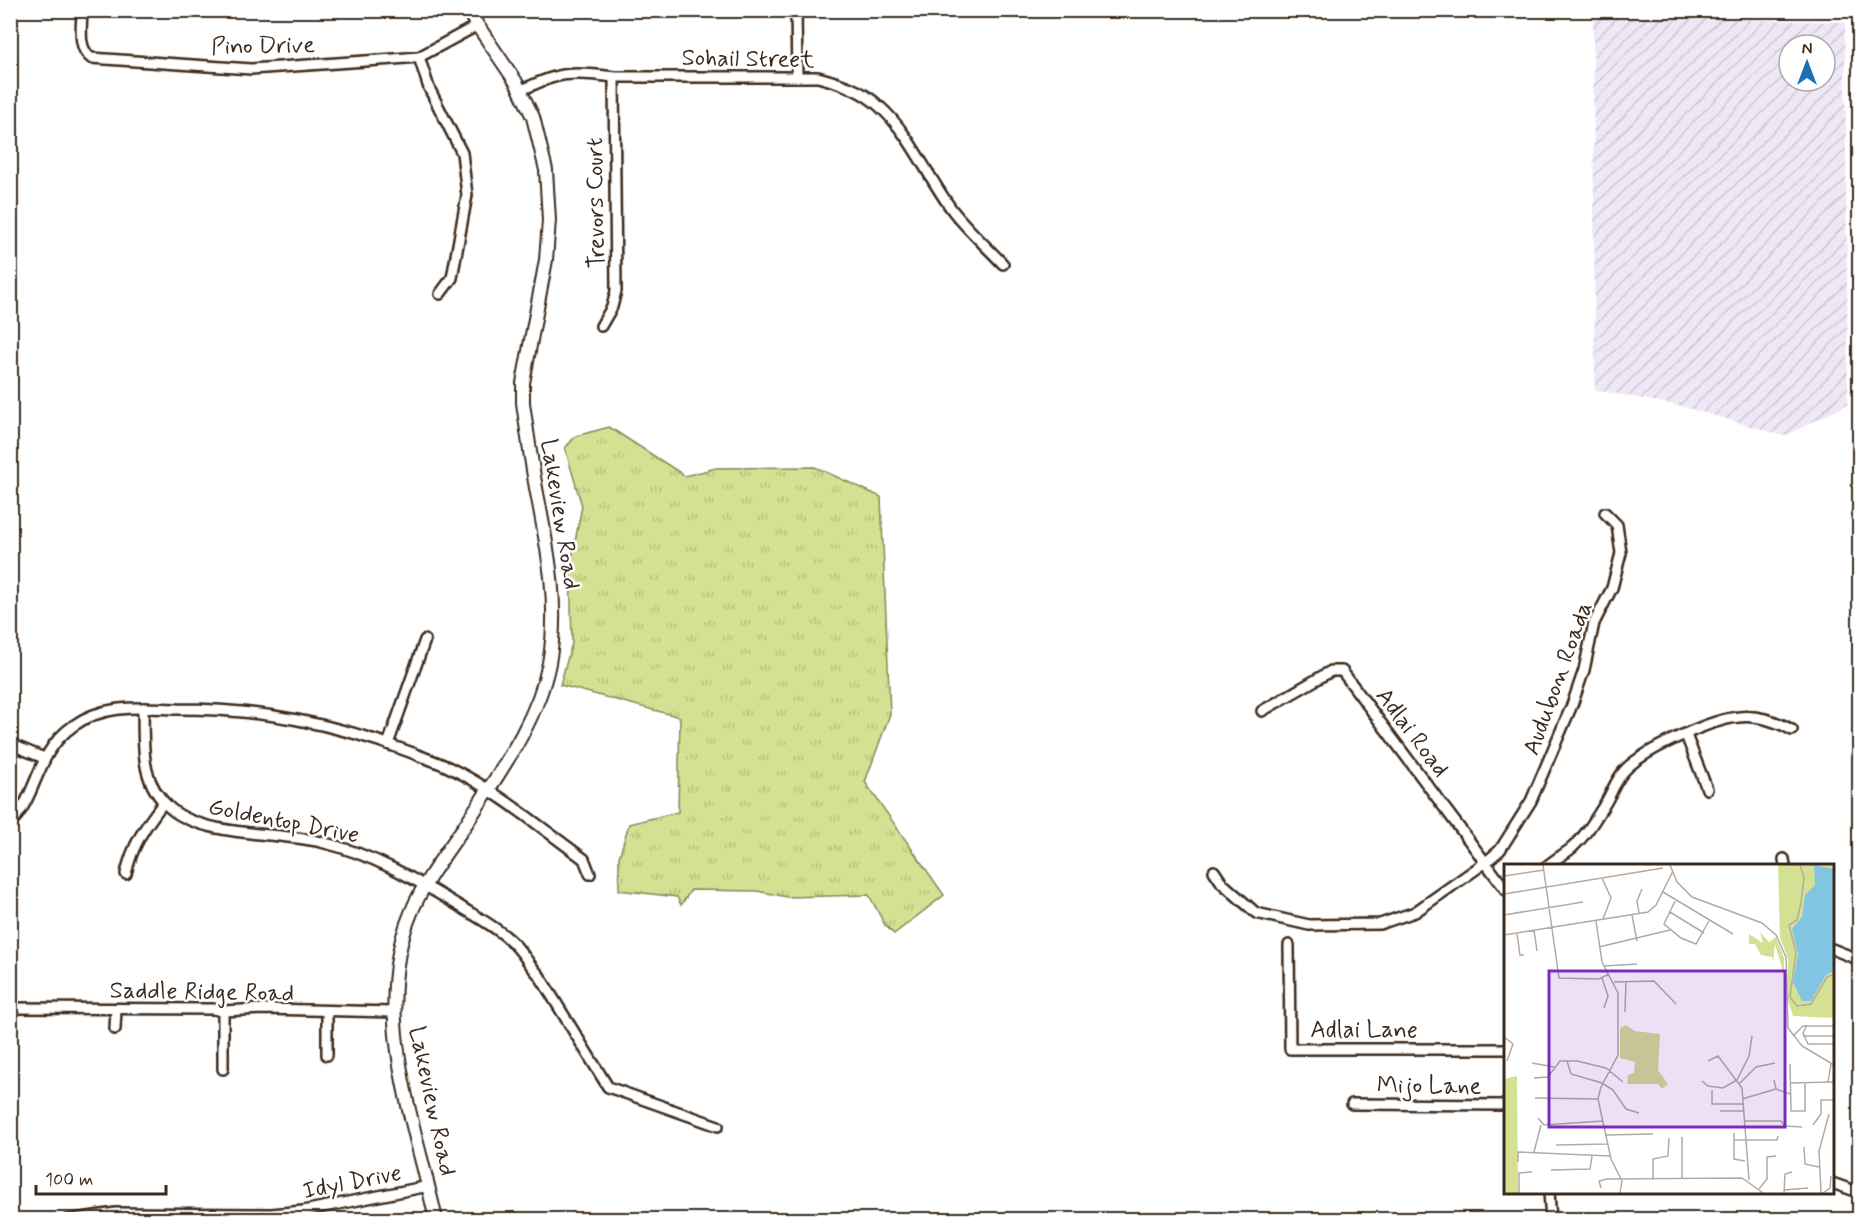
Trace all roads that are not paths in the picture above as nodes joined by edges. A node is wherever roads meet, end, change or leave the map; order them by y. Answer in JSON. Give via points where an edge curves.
{"nodes":[{"id":1,"x":82,"y":10,"type":"edge"},
{"id":2,"x":466,"y":10,"type":"edge"},
{"id":3,"x":796,"y":10,"type":"edge"},
{"id":4,"x":478,"y":25,"type":"junction"},
{"id":5,"x":419,"y":57,"type":"junction"},
{"id":6,"x":614,"y":77,"type":"junction"},
{"id":7,"x":797,"y":77,"type":"junction"},
{"id":8,"x":519,"y":91,"type":"junction"},
{"id":9,"x":1003,"y":264,"type":"dead end"},
{"id":10,"x":440,"y":294,"type":"dead end"},
{"id":11,"x":602,"y":326,"type":"dead end"},
{"id":12,"x":1605,"y":513,"type":"dead end"},
{"id":13,"x":425,"y":640,"type":"dead end"},
{"id":14,"x":143,"y":708,"type":"junction"},
{"id":15,"x":1262,"y":711,"type":"dead end"},
{"id":16,"x":1792,"y":729,"type":"dead end"},
{"id":17,"x":1686,"y":735,"type":"junction"},
{"id":18,"x":10,"y":744,"type":"edge"},
{"id":19,"x":388,"y":744,"type":"junction"},
{"id":20,"x":44,"y":758,"type":"junction"},
{"id":21,"x":1707,"y":789,"type":"dead end"},
{"id":22,"x":488,"y":790,"type":"junction"},
{"id":23,"x":164,"y":802,"type":"junction"},
{"id":24,"x":10,"y":824,"type":"edge"},
{"id":25,"x":1486,"y":862,"type":"junction"},
{"id":26,"x":1550,"y":864,"type":"edge"},
{"id":27,"x":1214,"y":871,"type":"dead end"},
{"id":28,"x":126,"y":874,"type":"dead end"},
{"id":29,"x":590,"y":874,"type":"dead end"},
{"id":30,"x":425,"y":885,"type":"junction"},
{"id":31,"x":1504,"y":887,"type":"edge"},
{"id":32,"x":1289,"y":945,"type":"dead end"},
{"id":33,"x":1834,"y":949,"type":"edge"},
{"id":34,"x":1860,"y":960,"type":"edge"},
{"id":35,"x":10,"y":1008,"type":"edge"},
{"id":36,"x":117,"y":1009,"type":"junction"},
{"id":37,"x":223,"y":1011,"type":"junction"},
{"id":38,"x":327,"y":1012,"type":"junction"},
{"id":39,"x":393,"y":1012,"type":"junction"},
{"id":40,"x":115,"y":1029,"type":"dead end"},
{"id":41,"x":1504,"y":1049,"type":"edge"},
{"id":42,"x":327,"y":1055,"type":"dead end"},
{"id":43,"x":223,"y":1069,"type":"dead end"},
{"id":44,"x":1352,"y":1104,"type":"dead end"},
{"id":45,"x":1504,"y":1104,"type":"edge"},
{"id":46,"x":718,"y":1126,"type":"dead end"},
{"id":47,"x":1834,"y":1183,"type":"edge"},
{"id":48,"x":429,"y":1186,"type":"junction"},
{"id":49,"x":1549,"y":1194,"type":"edge"},
{"id":50,"x":1860,"y":1196,"type":"edge"},
{"id":51,"x":67,"y":1220,"type":"edge"},
{"id":52,"x":436,"y":1220,"type":"edge"},
{"id":53,"x":1551,"y":1220,"type":"edge"}],
"edges":[{"from":1,"to":5,"type":"street","name":"Pino Drive","via":[[83,50],[95,59],[251,69]]},
{"from":2,"to":4,"type":"street","name":"Lakeview Road"},
{"from":3,"to":7,"type":"street"},
{"from":4,"to":5,"type":"street","name":"Pino Drive"},
{"from":4,"to":8,"type":"street","name":"Lakeview Road"},
{"from":5,"to":10,"type":"street","via":[[429,88],[462,153],[467,195],[452,278]]},
{"from":6,"to":7,"type":"street","name":"Sohail Street"},
{"from":6,"to":8,"type":"street","name":"Sohail Street","via":[[564,73]]},
{"from":6,"to":11,"type":"street","name":"Trevors Court","via":[[615,291]]},
{"from":7,"to":9,"type":"street","name":"Sohail Street","via":[[836,81],[879,106],[897,126],[954,211]]},
{"from":8,"to":22,"type":"street","name":"Lakeview Road","via":[[533,117],[546,170],[546,260],[523,382],[523,402],[554,593],[548,665],[534,707],[516,746]]},
{"from":12,"to":25,"type":"street","name":"Audubon Roada","via":[[1617,525],[1621,553],[1612,588],[1594,623],[1572,705],[1531,801],[1500,850]]},
{"from":13,"to":19,"type":"street"},
{"from":14,"to":19,"type":"street","via":[[226,709],[278,716],[332,726]]},
{"from":14,"to":20,"type":"street","via":[[112,709],[83,719],[65,732]]},
{"from":14,"to":23,"type":"street","name":"Goldentop Drive","via":[[144,765]]},
{"from":15,"to":25,"type":"street","name":"Adlai Road","via":[[1331,672],[1342,671]]},
{"from":16,"to":17,"type":"street","via":[[1740,716]]},
{"from":17,"to":21,"type":"street"},
{"from":17,"to":26,"type":"street","via":[[1636,760],[1623,772],[1589,828],[1573,847]]},
{"from":18,"to":20,"type":"street"},
{"from":19,"to":22,"type":"street","via":[[452,769]]},
{"from":20,"to":24,"type":"street","via":[[26,801]]},
{"from":22,"to":29,"type":"street","via":[[584,859]]},
{"from":22,"to":30,"type":"street","name":"Lakeview Road"},
{"from":23,"to":28,"type":"street","via":[[141,831]]},
{"from":23,"to":30,"type":"street","name":"Goldentop Drive","via":[[179,815],[206,827],[322,842],[368,856]]},
{"from":25,"to":27,"type":"street","name":"Audubon Roada","via":[[1415,912],[1380,924],[1309,925],[1256,913]]},
{"from":25,"to":31,"type":"street","name":"Adlai Road"},
{"from":30,"to":39,"type":"street","name":"Lakeview Road","via":[[411,913],[400,953]]},
{"from":30,"to":46,"type":"street","name":"Goldentop Drive","via":[[511,941],[539,975],[608,1088]]},
{"from":32,"to":41,"type":"street","name":"Adlai Lane","via":[[1290,1049]]},
{"from":33,"to":34,"type":"street"},
{"from":35,"to":36,"type":"street","name":"Saddle Ridge Road"},
{"from":36,"to":37,"type":"street","name":"Saddle Ridge Road"},
{"from":36,"to":40,"type":"street"},
{"from":37,"to":38,"type":"street","name":"Saddle Ridge Road"},
{"from":37,"to":43,"type":"street"},
{"from":38,"to":39,"type":"street","name":"Saddle Ridge Road"},
{"from":38,"to":42,"type":"street"},
{"from":39,"to":48,"type":"street","name":"Lakeview Road","via":[[397,1051]]},
{"from":44,"to":45,"type":"street","name":"Mijo Lane"},
{"from":47,"to":50,"type":"street"},
{"from":48,"to":51,"type":"street","name":"Idyl Drive","via":[[303,1211],[116,1213]]},
{"from":48,"to":52,"type":"street","name":"Lakeview Road"},
{"from":49,"to":53,"type":"street"}]}
